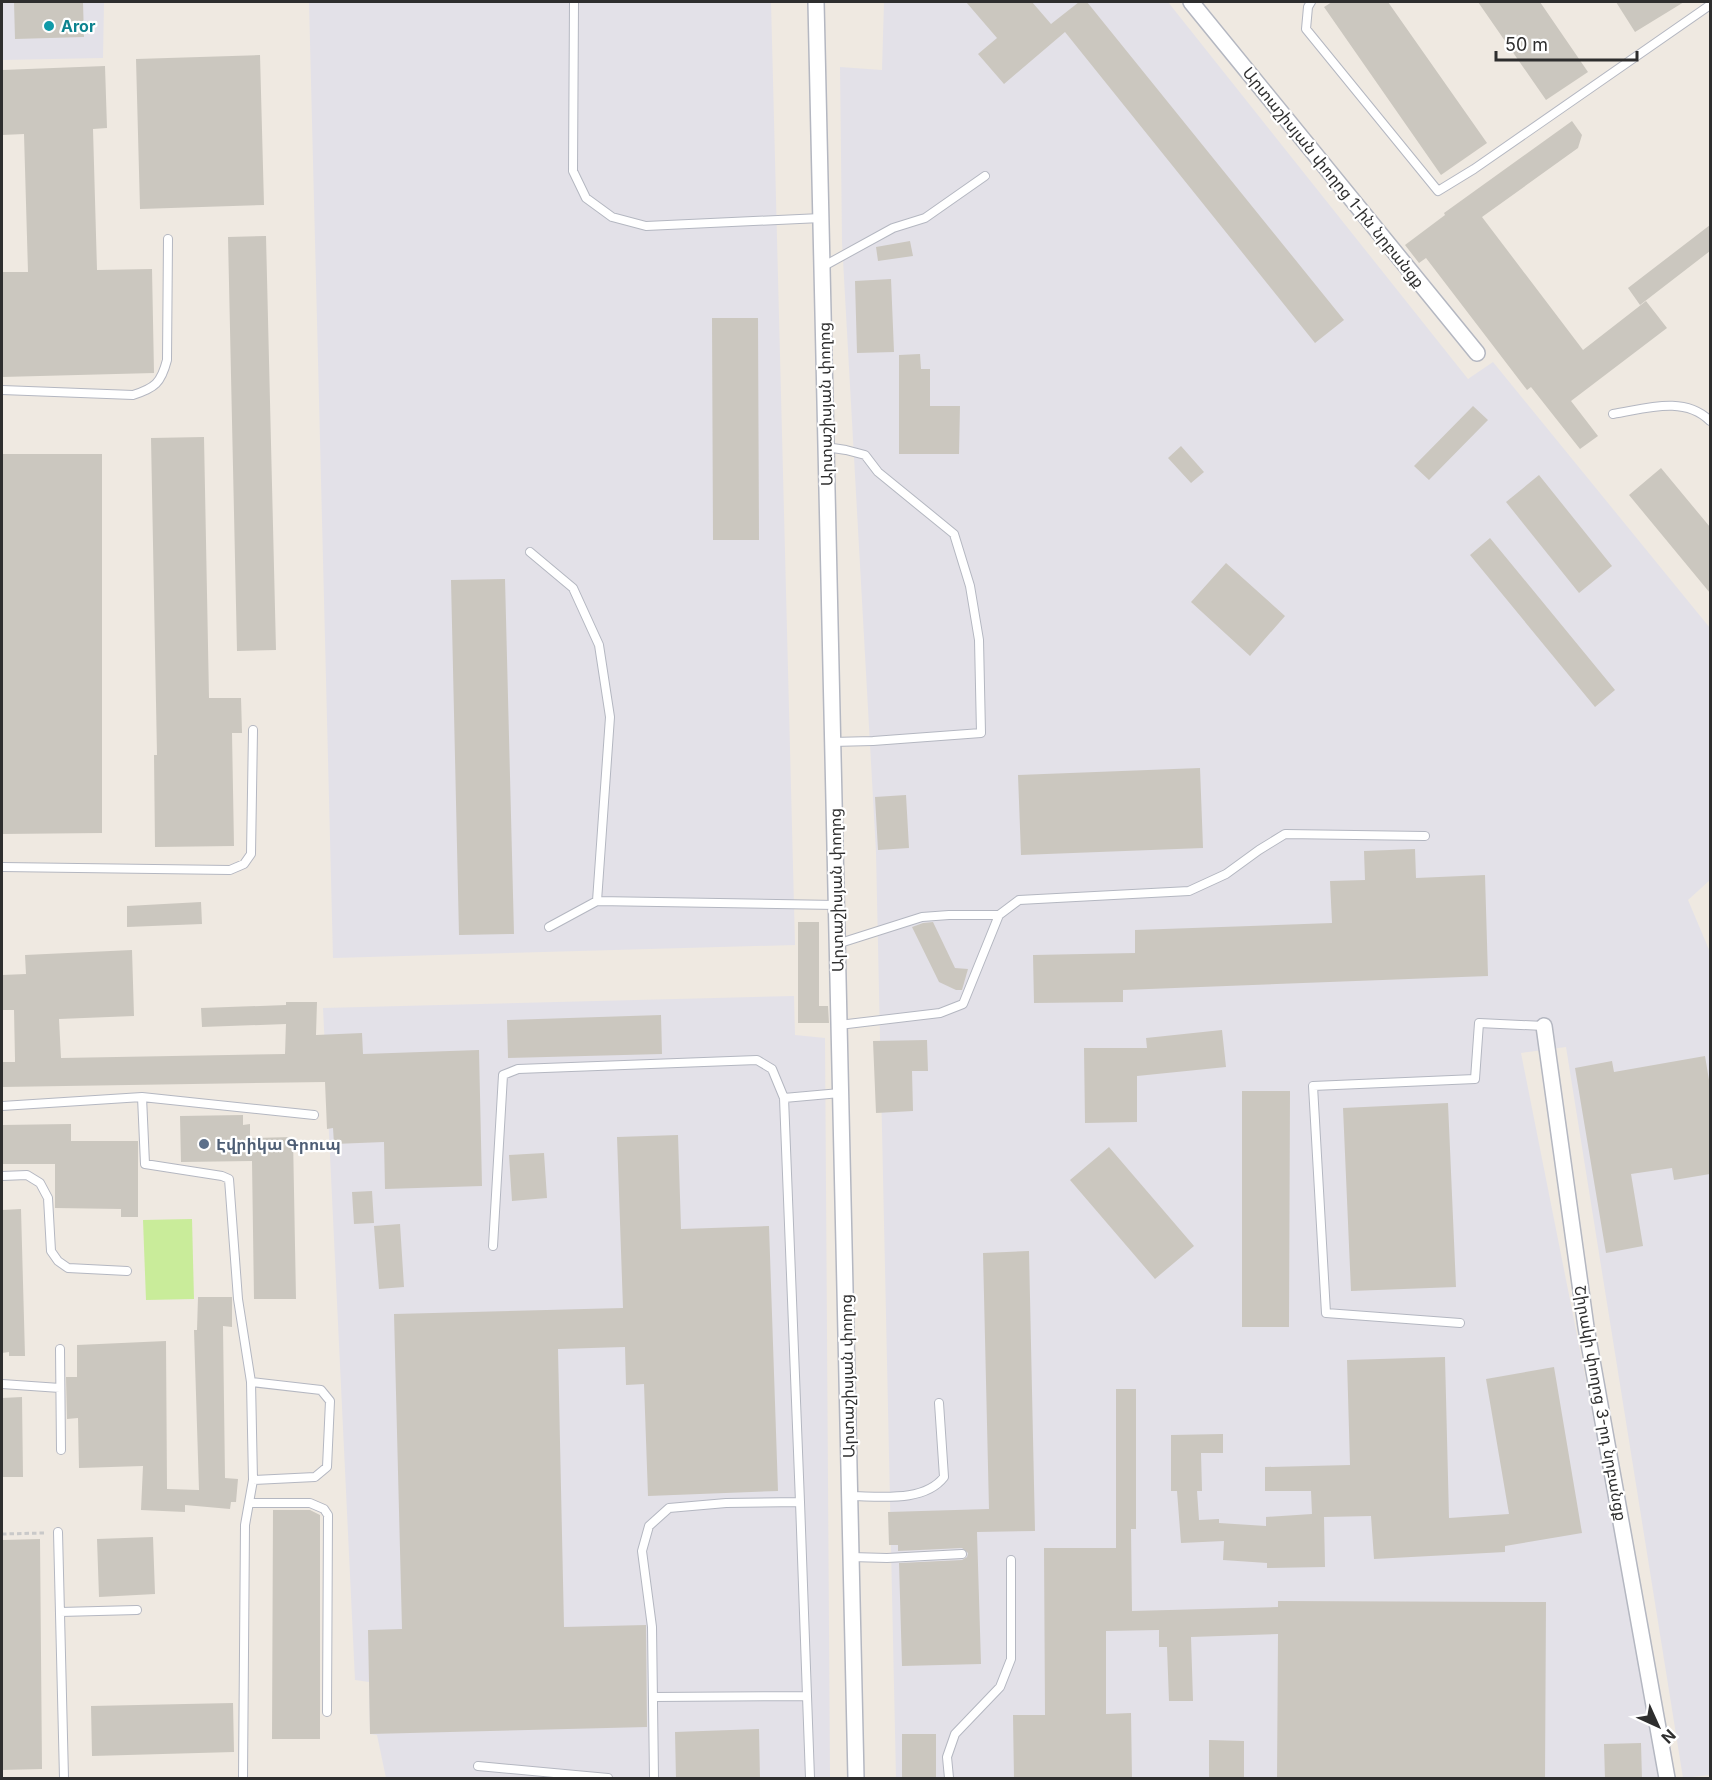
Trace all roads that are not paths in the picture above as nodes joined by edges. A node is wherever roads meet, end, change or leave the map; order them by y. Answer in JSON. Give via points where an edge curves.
{"nodes":[{"id":1,"x":574,"y":2,"type":"edge"},
{"id":2,"x":816,"y":2,"type":"edge"},
{"id":3,"x":1191,"y":2,"type":"edge"},
{"id":4,"x":1311,"y":2,"type":"edge"},
{"id":5,"x":1710,"y":4,"type":"edge"},
{"id":6,"x":985,"y":176,"type":"dead end"},
{"id":7,"x":821,"y":218,"type":"junction"},
{"id":8,"x":168,"y":239,"type":"dead end"},
{"id":9,"x":822,"y":267,"type":"junction"},
{"id":10,"x":1478,"y":353,"type":"dead end"},
{"id":11,"x":2,"y":390,"type":"edge"},
{"id":12,"x":1613,"y":414,"type":"dead end"},
{"id":13,"x":1710,"y":421,"type":"edge"},
{"id":14,"x":826,"y":447,"type":"junction"},
{"id":15,"x":530,"y":552,"type":"dead end"},
{"id":16,"x":253,"y":730,"type":"dead end"},
{"id":17,"x":832,"y":742,"type":"junction"},
{"id":18,"x":1425,"y":836,"type":"dead end"},
{"id":19,"x":2,"y":867,"type":"edge"},
{"id":20,"x":597,"y":901,"type":"junction"},
{"id":21,"x":836,"y":905,"type":"junction"},
{"id":22,"x":999,"y":915,"type":"junction"},
{"id":23,"x":549,"y":927,"type":"dead end"},
{"id":24,"x":837,"y":944,"type":"junction"},
{"id":25,"x":839,"y":1025,"type":"junction"},
{"id":26,"x":1544,"y":1026,"type":"joint"},
{"id":27,"x":840,"y":1093,"type":"junction"},
{"id":28,"x":142,"y":1097,"type":"junction"},
{"id":29,"x":784,"y":1098,"type":"junction"},
{"id":30,"x":2,"y":1106,"type":"edge"},
{"id":31,"x":314,"y":1115,"type":"dead end"},
{"id":32,"x":2,"y":1176,"type":"edge"},
{"id":33,"x":493,"y":1246,"type":"dead end"},
{"id":34,"x":127,"y":1271,"type":"dead end"},
{"id":35,"x":1460,"y":1323,"type":"dead end"},
{"id":36,"x":60,"y":1349,"type":"dead end"},
{"id":37,"x":251,"y":1382,"type":"junction"},
{"id":38,"x":2,"y":1384,"type":"edge"},
{"id":39,"x":60,"y":1388,"type":"junction"},
{"id":40,"x":939,"y":1403,"type":"dead end"},
{"id":41,"x":60,"y":1450,"type":"dead end"},
{"id":42,"x":253,"y":1480,"type":"junction"},
{"id":43,"x":849,"y":1496,"type":"junction"},
{"id":44,"x":800,"y":1502,"type":"junction"},
{"id":45,"x":249,"y":1503,"type":"junction"},
{"id":46,"x":58,"y":1532,"type":"road end"},
{"id":47,"x":962,"y":1554,"type":"dead end"},
{"id":48,"x":851,"y":1557,"type":"junction"},
{"id":49,"x":1011,"y":1560,"type":"dead end"},
{"id":50,"x":137,"y":1610,"type":"dead end"},
{"id":51,"x":60,"y":1612,"type":"junction"},
{"id":52,"x":807,"y":1696,"type":"junction"},
{"id":53,"x":653,"y":1697,"type":"junction"},
{"id":54,"x":327,"y":1712,"type":"dead end"},
{"id":55,"x":478,"y":1766,"type":"dead end"},
{"id":56,"x":64,"y":1779,"type":"edge"},
{"id":57,"x":243,"y":1779,"type":"edge"},
{"id":58,"x":608,"y":1779,"type":"edge"},
{"id":59,"x":654,"y":1779,"type":"edge"},
{"id":60,"x":810,"y":1779,"type":"edge"},
{"id":61,"x":856,"y":1779,"type":"edge"},
{"id":62,"x":949,"y":1779,"type":"edge"},
{"id":63,"x":1667,"y":1779,"type":"edge"}],
"edges":[{"from":1,"to":7,"type":"lane","via":[[573,171],[586,198],[612,217],[646,226]]},
{"from":2,"to":7,"type":"street","name":"Արտաշիսյան փողոց"},
{"from":3,"to":10,"type":"street","name":"Արտաշիսյան փողոց 1-ին նրբանցք"},
{"from":4,"to":5,"type":"lane","via":[[1306,29],[1438,191]]},
{"from":6,"to":9,"type":"lane","via":[[925,218],[893,228]]},
{"from":7,"to":9,"type":"street","name":"Արտաշիսյան փողոց"},
{"from":8,"to":11,"type":"lane","via":[[167,360],[163,375],[152,389],[133,395]]},
{"from":9,"to":14,"type":"street","name":"Արտաշիսյան փողոց"},
{"from":12,"to":13,"type":"lane","via":[[1684,405],[1703,413]]},
{"from":14,"to":17,"type":"street","name":"Արտաշիսյան փողոց"},
{"from":14,"to":17,"type":"lane","via":[[865,455],[878,472],[954,534],[970,586],[979,640],[981,734]]},
{"from":15,"to":20,"type":"lane","via":[[573,588],[599,645],[610,717]]},
{"from":16,"to":19,"type":"lane","via":[[251,854],[244,864],[230,870]]},
{"from":17,"to":21,"type":"street","name":"Արտաշիսյան փողոց"},
{"from":18,"to":22,"type":"lane","via":[[1285,834],[1226,874],[1189,891],[1020,900]]},
{"from":20,"to":21,"type":"lane"},
{"from":20,"to":23,"type":"lane"},
{"from":21,"to":24,"type":"street","name":"Արտաշիսյան փողոց"},
{"from":22,"to":24,"type":"lane","via":[[922,917]]},
{"from":22,"to":25,"type":"lane","via":[[963,1004],[940,1013]]},
{"from":24,"to":25,"type":"street","name":"Արտաշիսյան փողոց"},
{"from":25,"to":27,"type":"street","name":"Արտաշիսյան փողոց"},
{"from":26,"to":35,"type":"lane","via":[[1479,1023],[1475,1079],[1313,1086],[1326,1312]]},
{"from":26,"to":63,"type":"street","name":"Շիրակի փողոց 3-րդ նրբանցք","via":[[1586,1327]]},
{"from":27,"to":29,"type":"lane"},
{"from":27,"to":43,"type":"street","name":"Արտաշիսյան փողոց"},
{"from":28,"to":30,"type":"lane"},
{"from":28,"to":31,"type":"lane"},
{"from":28,"to":37,"type":"lane","via":[[145,1164],[229,1179],[238,1299]]},
{"from":29,"to":33,"type":"lane","via":[[772,1069],[757,1060],[518,1069],[503,1075]]},
{"from":29,"to":44,"type":"lane"},
{"from":32,"to":34,"type":"lane","via":[[27,1175],[40,1183],[48,1198],[51,1251],[58,1261],[68,1268]]},
{"from":36,"to":39,"type":"lane"},
{"from":37,"to":42,"type":"lane"},
{"from":37,"to":42,"type":"lane","via":[[321,1390],[330,1401],[327,1467],[315,1477]]},
{"from":38,"to":39,"type":"lane"},
{"from":39,"to":41,"type":"lane"},
{"from":40,"to":43,"type":"lane","via":[[944,1477],[941,1481],[923,1493]]},
{"from":42,"to":45,"type":"lane"},
{"from":43,"to":48,"type":"street","name":"Արտաշիսյան փողոց"},
{"from":44,"to":52,"type":"lane"},
{"from":44,"to":53,"type":"lane","via":[[669,1508],[649,1526],[642,1551],[652,1627]]},
{"from":45,"to":54,"type":"lane","via":[[310,1503],[328,1515]]},
{"from":45,"to":57,"type":"lane","via":[[245,1525]]},
{"from":46,"to":51,"type":"lane"},
{"from":47,"to":48,"type":"lane"},
{"from":48,"to":61,"type":"street","name":"Արտաշիսյան փողոց"},
{"from":49,"to":62,"type":"lane","via":[[1011,1659],[1000,1687],[955,1734],[947,1757]]},
{"from":50,"to":51,"type":"lane"},
{"from":51,"to":56,"type":"lane"},
{"from":52,"to":53,"type":"lane"},
{"from":52,"to":60,"type":"lane"},
{"from":53,"to":59,"type":"lane"},
{"from":55,"to":58,"type":"lane"}]}
